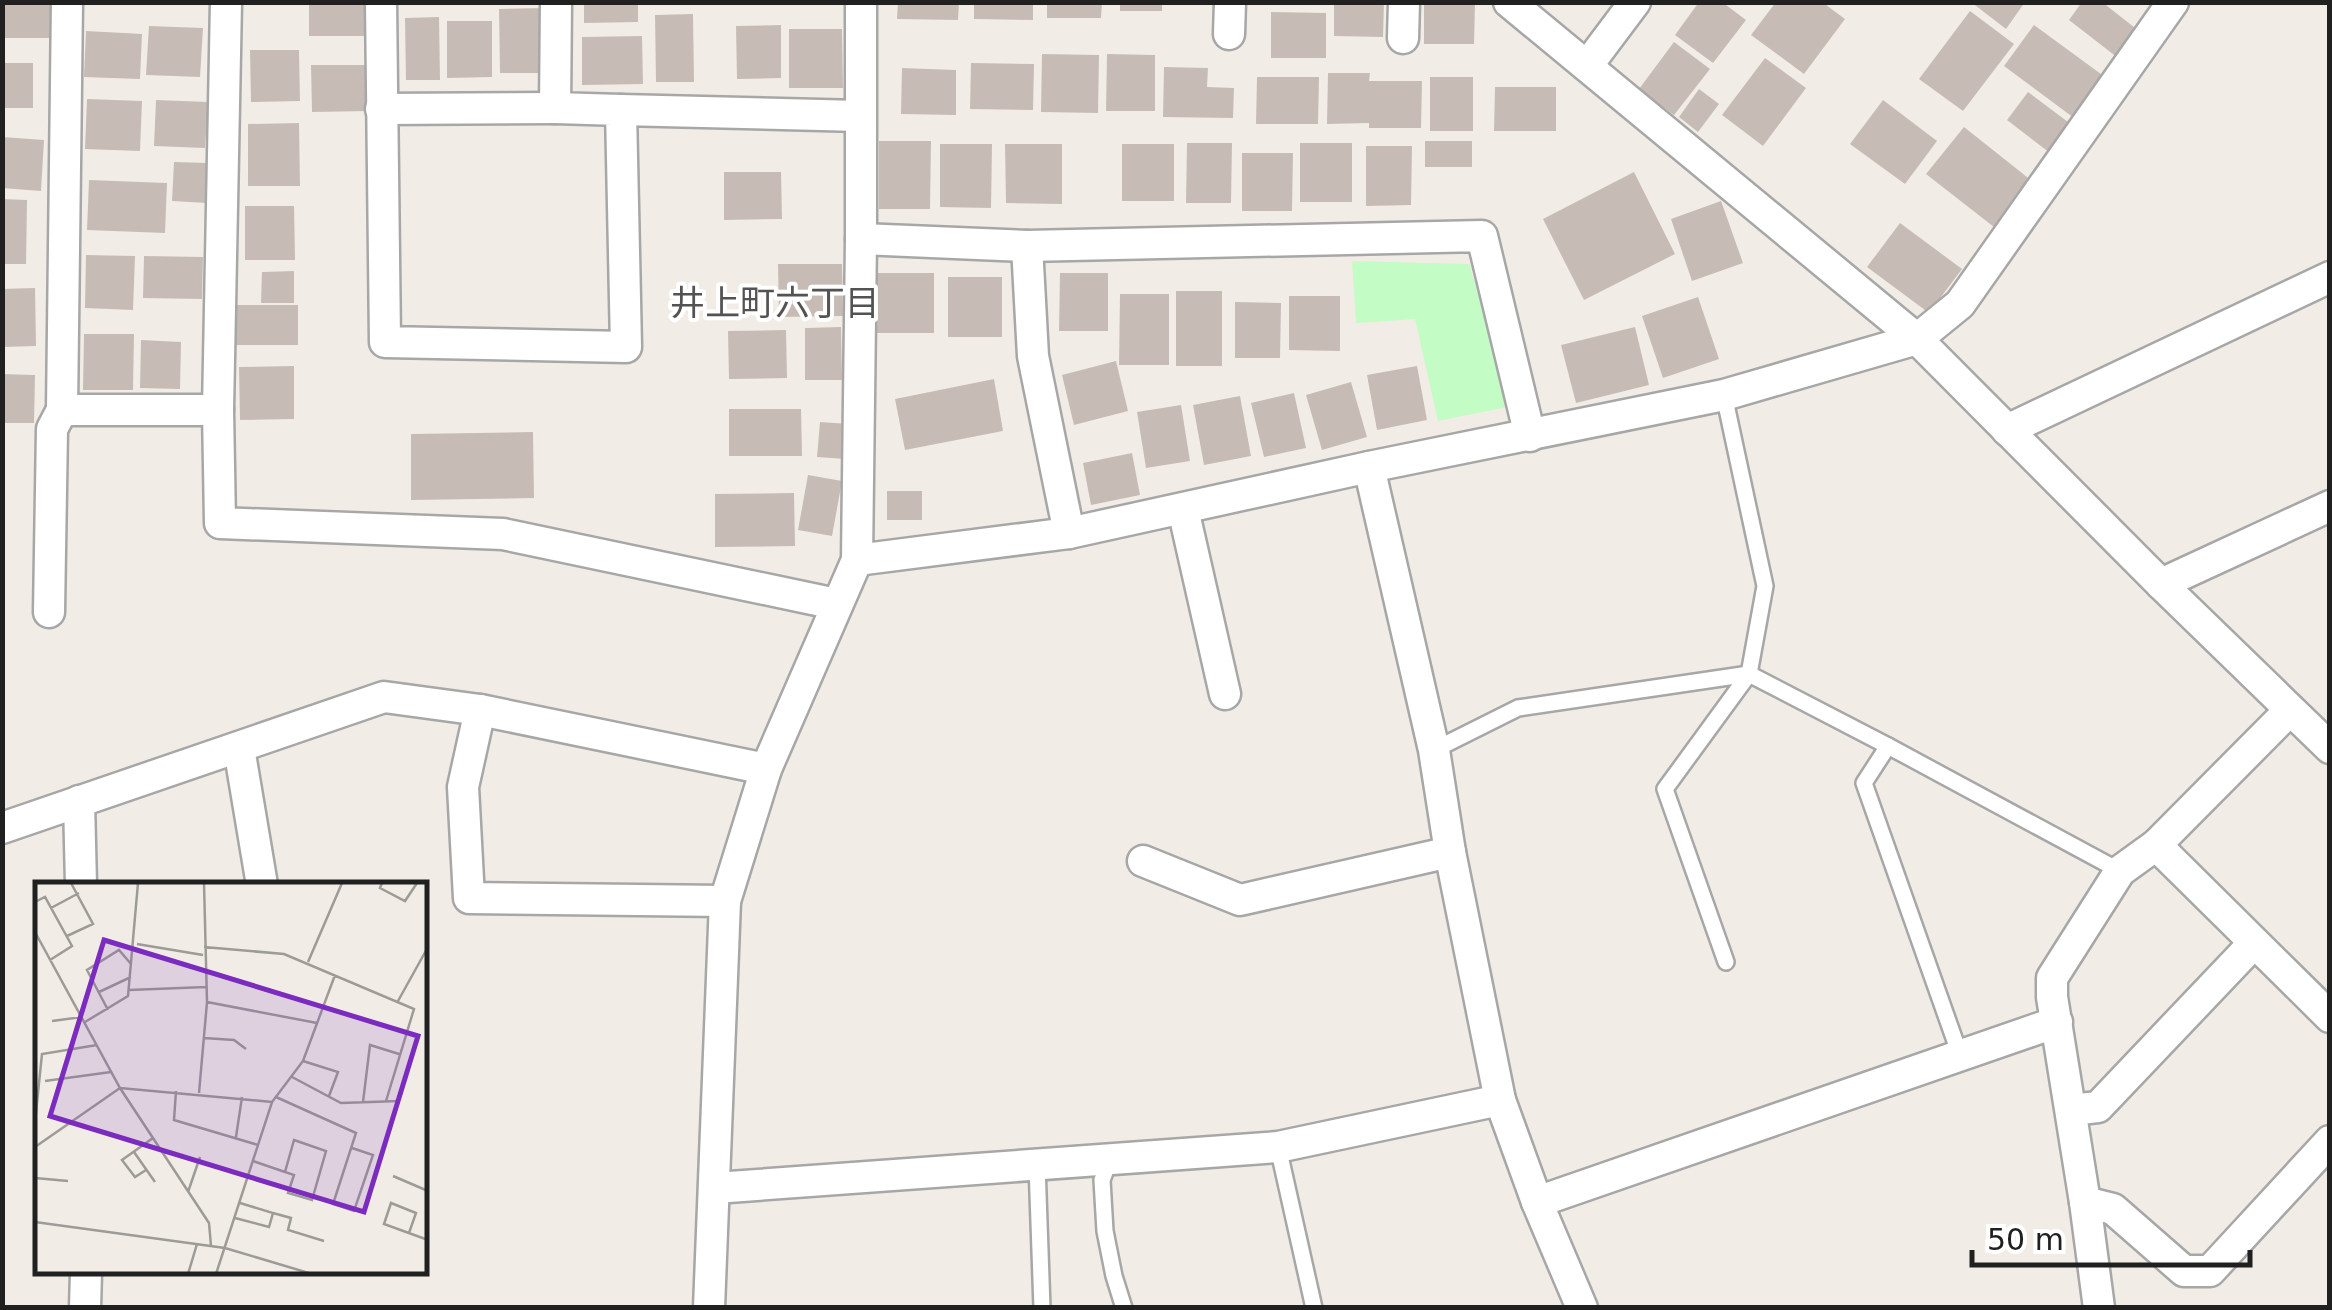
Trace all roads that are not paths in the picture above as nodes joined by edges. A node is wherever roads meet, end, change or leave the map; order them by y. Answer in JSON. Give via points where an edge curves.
{"nodes":[{"id":1,"x":68,"y":2,"type":"edge"},
{"id":2,"x":226,"y":2,"type":"edge"},
{"id":3,"x":381,"y":2,"type":"edge"},
{"id":4,"x":556,"y":2,"type":"edge"},
{"id":5,"x":861,"y":2,"type":"edge"},
{"id":6,"x":1230,"y":2,"type":"edge"},
{"id":7,"x":1404,"y":2,"type":"edge"},
{"id":8,"x":1509,"y":2,"type":"edge"},
{"id":9,"x":1636,"y":2,"type":"edge"},
{"id":10,"x":2166,"y":5,"type":"edge"},
{"id":11,"x":1229,"y":34,"type":"dead end"},
{"id":12,"x":1404,"y":38,"type":"dead end"},
{"id":13,"x":1587,"y":66,"type":"junction"},
{"id":14,"x":555,"y":108,"type":"junction"},
{"id":15,"x":381,"y":109,"type":"junction"},
{"id":16,"x":621,"y":110,"type":"junction"},
{"id":17,"x":860,"y":116,"type":"junction"},
{"id":18,"x":862,"y":239,"type":"junction"},
{"id":19,"x":1028,"y":246,"type":"junction"},
{"id":20,"x":2330,"y":278,"type":"edge"},
{"id":21,"x":1918,"y":339,"type":"junction"},
{"id":22,"x":1724,"y":395,"type":"junction"},
{"id":23,"x":62,"y":410,"type":"junction"},
{"id":24,"x":218,"y":410,"type":"junction"},
{"id":25,"x":2007,"y":430,"type":"junction"},
{"id":26,"x":1530,"y":436,"type":"junction"},
{"id":27,"x":1369,"y":467,"type":"junction"},
{"id":28,"x":2330,"y":506,"type":"edge"},
{"id":29,"x":1183,"y":509,"type":"junction"},
{"id":30,"x":1069,"y":533,"type":"junction"},
{"id":31,"x":857,"y":560,"type":"junction"},
{"id":32,"x":2161,"y":584,"type":"junction"},
{"id":33,"x":836,"y":604,"type":"junction"},
{"id":34,"x":49,"y":612,"type":"dead end"},
{"id":35,"x":1749,"y":674,"type":"junction"},
{"id":36,"x":1225,"y":694,"type":"dead end"},
{"id":37,"x":480,"y":710,"type":"junction"},
{"id":38,"x":2290,"y":710,"type":"junction"},
{"id":39,"x":2326,"y":740,"type":"edge"},
{"id":40,"x":1888,"y":746,"type":"junction"},
{"id":41,"x":239,"y":748,"type":"junction"},
{"id":42,"x":1434,"y":750,"type":"junction"},
{"id":43,"x":766,"y":769,"type":"junction"},
{"id":44,"x":79,"y":800,"type":"junction"},
{"id":45,"x":2,"y":828,"type":"edge"},
{"id":46,"x":2156,"y":845,"type":"junction"},
{"id":47,"x":1450,"y":852,"type":"junction"},
{"id":48,"x":1143,"y":861,"type":"dead end"},
{"id":49,"x":2120,"y":871,"type":"junction"},
{"id":50,"x":81,"y":882,"type":"edge"},
{"id":51,"x":261,"y":882,"type":"edge"},
{"id":52,"x":725,"y":901,"type":"junction"},
{"id":53,"x":2253,"y":944,"type":"junction"},
{"id":54,"x":1726,"y":962,"type":"dead end"},
{"id":55,"x":2330,"y":1017,"type":"edge"},
{"id":56,"x":2057,"y":1022,"type":"junction"},
{"id":57,"x":1960,"y":1055,"type":"junction"},
{"id":58,"x":1500,"y":1100,"type":"junction"},
{"id":59,"x":2070,"y":1110,"type":"junction"},
{"id":60,"x":2330,"y":1140,"type":"edge"},
{"id":61,"x":1278,"y":1148,"type":"junction"},
{"id":62,"x":1110,"y":1159,"type":"junction"},
{"id":63,"x":1037,"y":1165,"type":"junction"},
{"id":64,"x":714,"y":1188,"type":"junction"},
{"id":65,"x":1537,"y":1202,"type":"junction"},
{"id":66,"x":2085,"y":1202,"type":"junction"},
{"id":67,"x":86,"y":1275,"type":"edge"},
{"id":68,"x":85,"y":1308,"type":"edge"},
{"id":69,"x":709,"y":1308,"type":"edge"},
{"id":70,"x":1042,"y":1308,"type":"edge"},
{"id":71,"x":1124,"y":1308,"type":"edge"},
{"id":72,"x":1314,"y":1308,"type":"edge"},
{"id":73,"x":1582,"y":1308,"type":"edge"},
{"id":74,"x":2099,"y":1308,"type":"edge"}],
"edges":[{"from":1,"to":23,"type":"street"},
{"from":2,"to":24,"type":"street"},
{"from":3,"to":15,"type":"street"},
{"from":4,"to":14,"type":"street"},
{"from":5,"to":17,"type":"street"},
{"from":6,"to":11,"type":"street"},
{"from":7,"to":12,"type":"street"},
{"from":8,"to":13,"type":"street"},
{"from":9,"to":13,"type":"street"},
{"from":10,"to":21,"type":"street","via":[[1960,304]]},
{"from":13,"to":21,"type":"street"},
{"from":14,"to":15,"type":"street"},
{"from":14,"to":16,"type":"street"},
{"from":15,"to":16,"type":"street","via":[[386,342],[626,346]]},
{"from":16,"to":17,"type":"street"},
{"from":17,"to":18,"type":"street"},
{"from":18,"to":19,"type":"street"},
{"from":18,"to":31,"type":"street"},
{"from":19,"to":26,"type":"street","via":[[1482,236]]},
{"from":19,"to":30,"type":"street","via":[[1033,356]]},
{"from":20,"to":25,"type":"street"},
{"from":21,"to":22,"type":"street"},
{"from":21,"to":25,"type":"street"},
{"from":22,"to":26,"type":"street"},
{"from":22,"to":35,"type":"lane","via":[[1765,586]]},
{"from":23,"to":24,"type":"street"},
{"from":23,"to":34,"type":"street","via":[[52,430]]},
{"from":24,"to":33,"type":"street","via":[[220,523],[503,534]]},
{"from":25,"to":32,"type":"street"},
{"from":26,"to":27,"type":"street"},
{"from":27,"to":29,"type":"street"},
{"from":27,"to":42,"type":"street"},
{"from":28,"to":32,"type":"street"},
{"from":29,"to":30,"type":"street"},
{"from":29,"to":36,"type":"street"},
{"from":30,"to":31,"type":"street"},
{"from":31,"to":33,"type":"street"},
{"from":32,"to":38,"type":"street"},
{"from":33,"to":43,"type":"street"},
{"from":35,"to":40,"type":"lane"},
{"from":35,"to":42,"type":"lane","via":[[1518,708]]},
{"from":35,"to":54,"type":"lane","via":[[1665,789]]},
{"from":37,"to":41,"type":"street","via":[[384,697]]},
{"from":37,"to":43,"type":"street"},
{"from":37,"to":52,"type":"street","via":[[463,787],[469,898]]},
{"from":38,"to":39,"type":"street"},
{"from":38,"to":46,"type":"street"},
{"from":40,"to":49,"type":"lane"},
{"from":40,"to":57,"type":"lane","via":[[1864,784]]},
{"from":41,"to":44,"type":"street"},
{"from":41,"to":51,"type":"street"},
{"from":42,"to":47,"type":"street"},
{"from":43,"to":52,"type":"street"},
{"from":44,"to":45,"type":"street"},
{"from":44,"to":50,"type":"street"},
{"from":46,"to":49,"type":"street"},
{"from":46,"to":53,"type":"street"},
{"from":47,"to":48,"type":"street","via":[[1240,900]]},
{"from":47,"to":58,"type":"street"},
{"from":49,"to":56,"type":"street","via":[[2052,978]]},
{"from":52,"to":64,"type":"street"},
{"from":53,"to":55,"type":"street"},
{"from":53,"to":59,"type":"street","via":[[2098,1107]]},
{"from":56,"to":57,"type":"street"},
{"from":56,"to":59,"type":"street"},
{"from":57,"to":65,"type":"street"},
{"from":58,"to":61,"type":"street"},
{"from":58,"to":65,"type":"street"},
{"from":59,"to":66,"type":"street"},
{"from":60,"to":66,"type":"street","via":[[2210,1271],[2184,1271],[2113,1209]]},
{"from":61,"to":62,"type":"street"},
{"from":61,"to":72,"type":"lane"},
{"from":62,"to":63,"type":"street"},
{"from":62,"to":71,"type":"lane","via":[[1102,1180],[1105,1231]]},
{"from":63,"to":64,"type":"street"},
{"from":63,"to":70,"type":"lane"},
{"from":64,"to":69,"type":"street"},
{"from":65,"to":73,"type":"street"},
{"from":66,"to":74,"type":"street"},
{"from":67,"to":68,"type":"street"}]}
